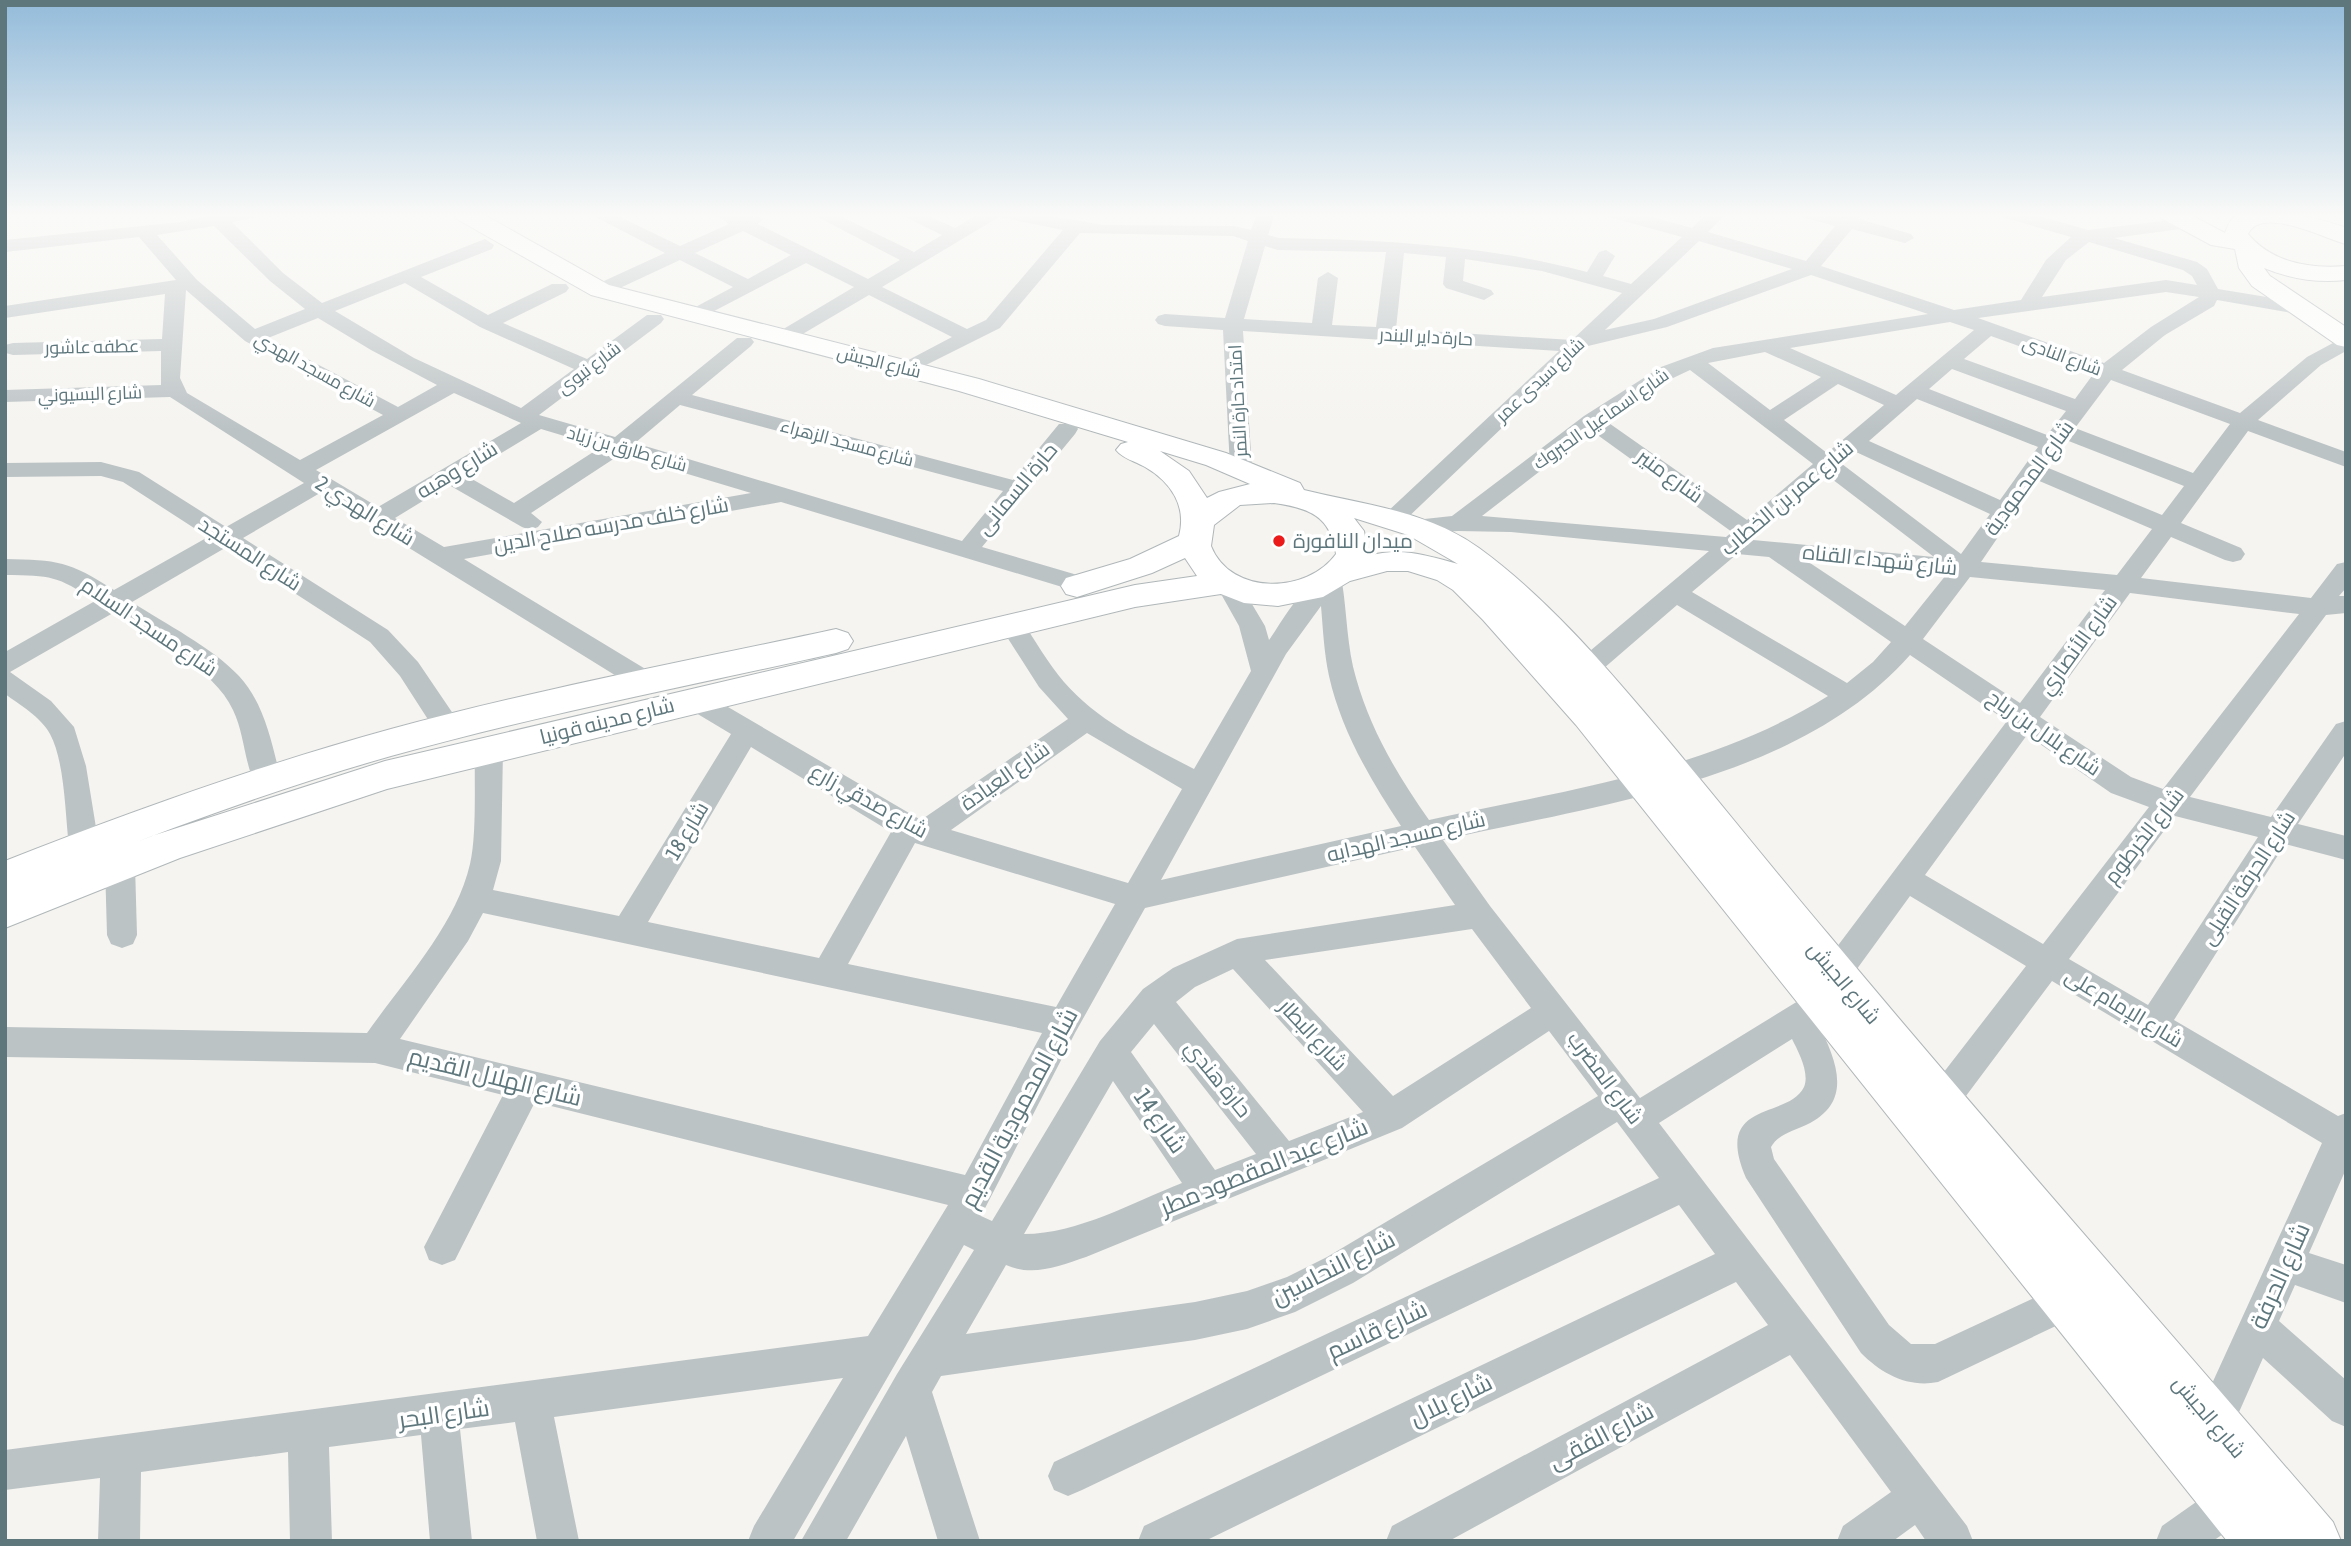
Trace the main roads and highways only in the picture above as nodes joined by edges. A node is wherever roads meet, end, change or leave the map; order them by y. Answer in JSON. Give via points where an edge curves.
{"nodes":[{"id":1,"x":553,"y":285,"type":"edge"},
{"id":2,"x":590,"y":285,"type":"edge"},
{"id":3,"x":2270,"y":285,"type":"edge"},
{"id":4,"x":2328,"y":285,"type":"edge"},
{"id":5,"x":2346,"y":320,"type":"edge"},
{"id":6,"x":2346,"y":340,"type":"edge"},
{"id":7,"x":831,"y":357,"type":"junction"},
{"id":8,"x":1311,"y":500,"type":"junction"},
{"id":9,"x":1195,"y":535,"type":"junction"},
{"id":10,"x":1331,"y":580,"type":"junction"},
{"id":11,"x":1226,"y":584,"type":"junction"},
{"id":12,"x":1661,"y":780,"type":"junction"},
{"id":13,"x":5,"y":878,"type":"edge"},
{"id":14,"x":5,"y":911,"type":"edge"},
{"id":15,"x":1819,"y":998,"type":"junction"},
{"id":16,"x":2262,"y":1541,"type":"edge"},
{"id":17,"x":2314,"y":1541,"type":"edge"}],
"edges":[{"from":1,"to":7,"type":"main road","name":"شارع الجيش","via":[[654,319],[744,342]]},
{"from":2,"to":7,"type":"main road","name":"شارع الجيش","via":[[782,338]]},
{"from":3,"to":6,"type":"main road"},
{"from":4,"to":5,"type":"main road","via":[[2318,296]]},
{"from":7,"to":8,"type":"main road","name":"شارع الجيش","via":[[906,369],[1241,468]]},
{"from":7,"to":9,"type":"main road","name":"شارع الجيش","via":[[1148,456],[1177,475],[1194,499]]},
{"from":8,"to":9,"type":"main road","via":[[1266,492],[1239,497],[1216,506]]},
{"from":8,"to":10,"type":"main road","via":[[1336,514],[1353,543],[1351,559]]},
{"from":8,"to":12,"type":"main road","name":"شارع الجيش","via":[[1404,522],[1467,555],[1587,668]]},
{"from":9,"to":11,"type":"main road","via":[[1202,564]]},
{"from":9,"to":13,"type":"main road","name":"شارع مدينه قونيا","via":[[1141,566],[1082,585],[448,728],[267,780]]},
{"from":10,"to":11,"type":"main road","via":[[1307,592],[1274,596]]},
{"from":10,"to":12,"type":"main road","name":"شارع الجيش","via":[[1387,561],[1408,561],[1429,565],[1464,582],[1589,716]]},
{"from":11,"to":14,"type":"main road","name":"شارع مدينه قونيا","via":[[1135,596],[385,775],[120,865]]},
{"from":12,"to":15,"type":"main road","name":"شارع الجيش"},
{"from":15,"to":16,"type":"main road","name":"شارع الجيش"},
{"from":15,"to":17,"type":"main road","name":"شارع الجيش","via":[[1942,1101]]}]}
